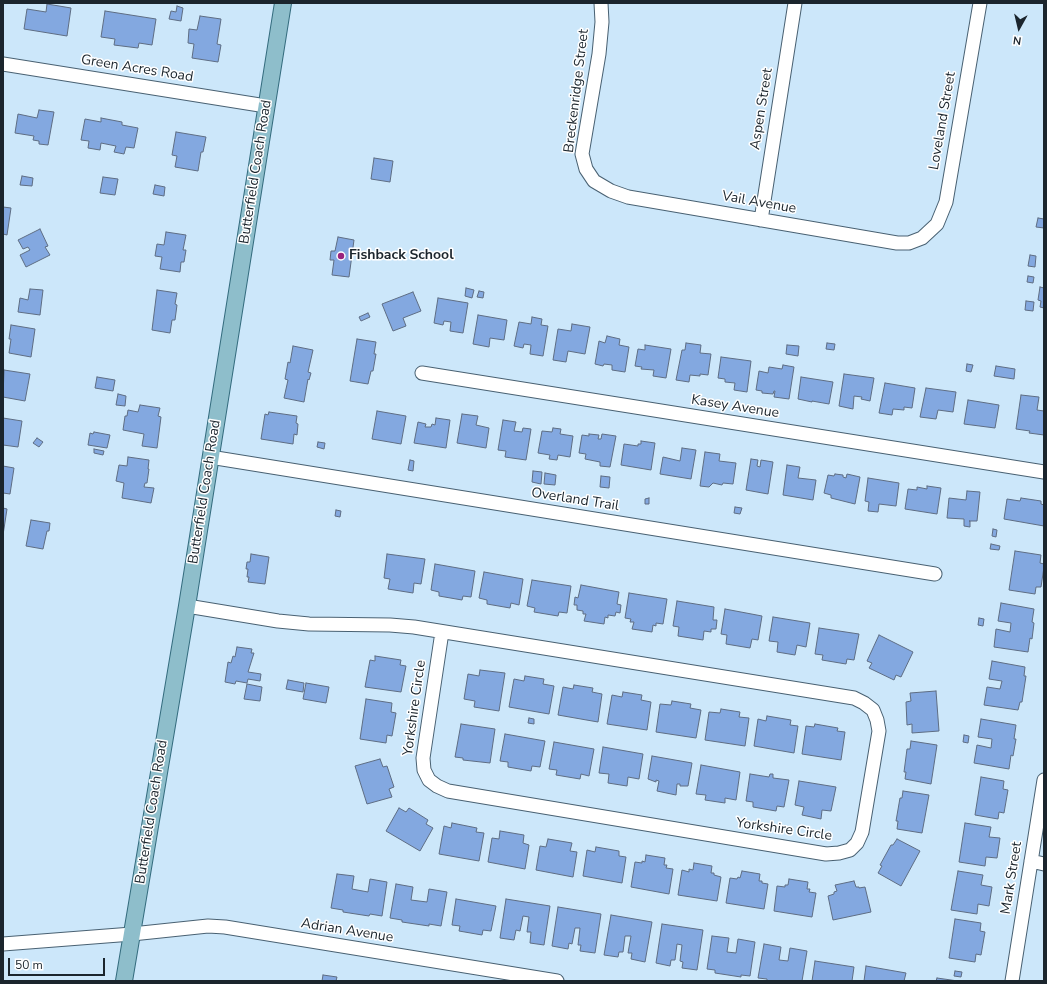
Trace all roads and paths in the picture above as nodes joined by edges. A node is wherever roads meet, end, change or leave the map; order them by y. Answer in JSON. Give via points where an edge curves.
{"nodes":[{"id":1,"x":283,"y":3,"type":"edge"},
{"id":2,"x":601,"y":3,"type":"edge"},
{"id":3,"x":795,"y":3,"type":"edge"},
{"id":4,"x":980,"y":3,"type":"edge"},
{"id":5,"x":3,"y":64,"type":"edge"},
{"id":6,"x":266,"y":106,"type":"junction"},
{"id":7,"x":594,"y":181,"type":"joint"},
{"id":8,"x":761,"y":220,"type":"junction"},
{"id":9,"x":922,"y":238,"type":"joint"},
{"id":10,"x":422,"y":373,"type":"dead end"},
{"id":11,"x":210,"y":457,"type":"junction"},
{"id":12,"x":1044,"y":472,"type":"edge"},
{"id":13,"x":935,"y":574,"type":"dead end"},
{"id":14,"x":187,"y":606,"type":"junction"},
{"id":15,"x":442,"y":632,"type":"junction"},
{"id":16,"x":1044,"y":780,"type":"edge"},
{"id":17,"x":1031,"y":861,"type":"junction"},
{"id":18,"x":1044,"y":864,"type":"edge"},
{"id":19,"x":132,"y":934,"type":"junction"},
{"id":20,"x":3,"y":944,"type":"edge"},
{"id":21,"x":124,"y":981,"type":"edge"},
{"id":22,"x":557,"y":981,"type":"edge"},
{"id":23,"x":1012,"y":981,"type":"edge"}],
"edges":[{"from":1,"to":6,"type":"main road","name":"Butterfield Coach Road"},
{"from":2,"to":7,"type":"street","name":"Breckenridge Street","via":[[599,54],[582,154],[586,169]]},
{"from":3,"to":8,"type":"street","name":"Aspen Street"},
{"from":4,"to":9,"type":"street","name":"Loveland Street","via":[[946,202],[937,224]]},
{"from":5,"to":6,"type":"street","name":"Green Acres Road"},
{"from":6,"to":11,"type":"main road","name":"Butterfield Coach Road"},
{"from":7,"to":8,"type":"street","name":"Vail Avenue","via":[[611,192],[628,197]]},
{"from":8,"to":9,"type":"street","name":"Vail Avenue","via":[[897,243],[909,243]]},
{"from":10,"to":12,"type":"street","name":"Kasey Avenue"},
{"from":11,"to":13,"type":"street","name":"Overland Trail"},
{"from":11,"to":14,"type":"main road","name":"Butterfield Coach Road"},
{"from":14,"to":15,"type":"street","name":"Yorkshire Circle","via":[[278,621],[390,625]]},
{"from":14,"to":19,"type":"main road","name":"Butterfield Coach Road"},
{"from":15,"to":15,"type":"street","name":"Yorkshire Circle","via":[[854,698],[864,703],[872,710],[879,731],[862,832],[857,843],[850,850],[826,854],[448,791],[437,786],[429,780],[424,770],[423,758]]},
{"from":16,"to":17,"type":"street","name":"Mark Street"},
{"from":17,"to":18,"type":"street"},
{"from":17,"to":23,"type":"street","name":"Mark Street"},
{"from":19,"to":20,"type":"street","name":"Adrian Avenue"},
{"from":19,"to":21,"type":"main road","name":"Butterfield Coach Road"},
{"from":19,"to":22,"type":"street","name":"Adrian Avenue","via":[[208,926],[225,927]]}]}
